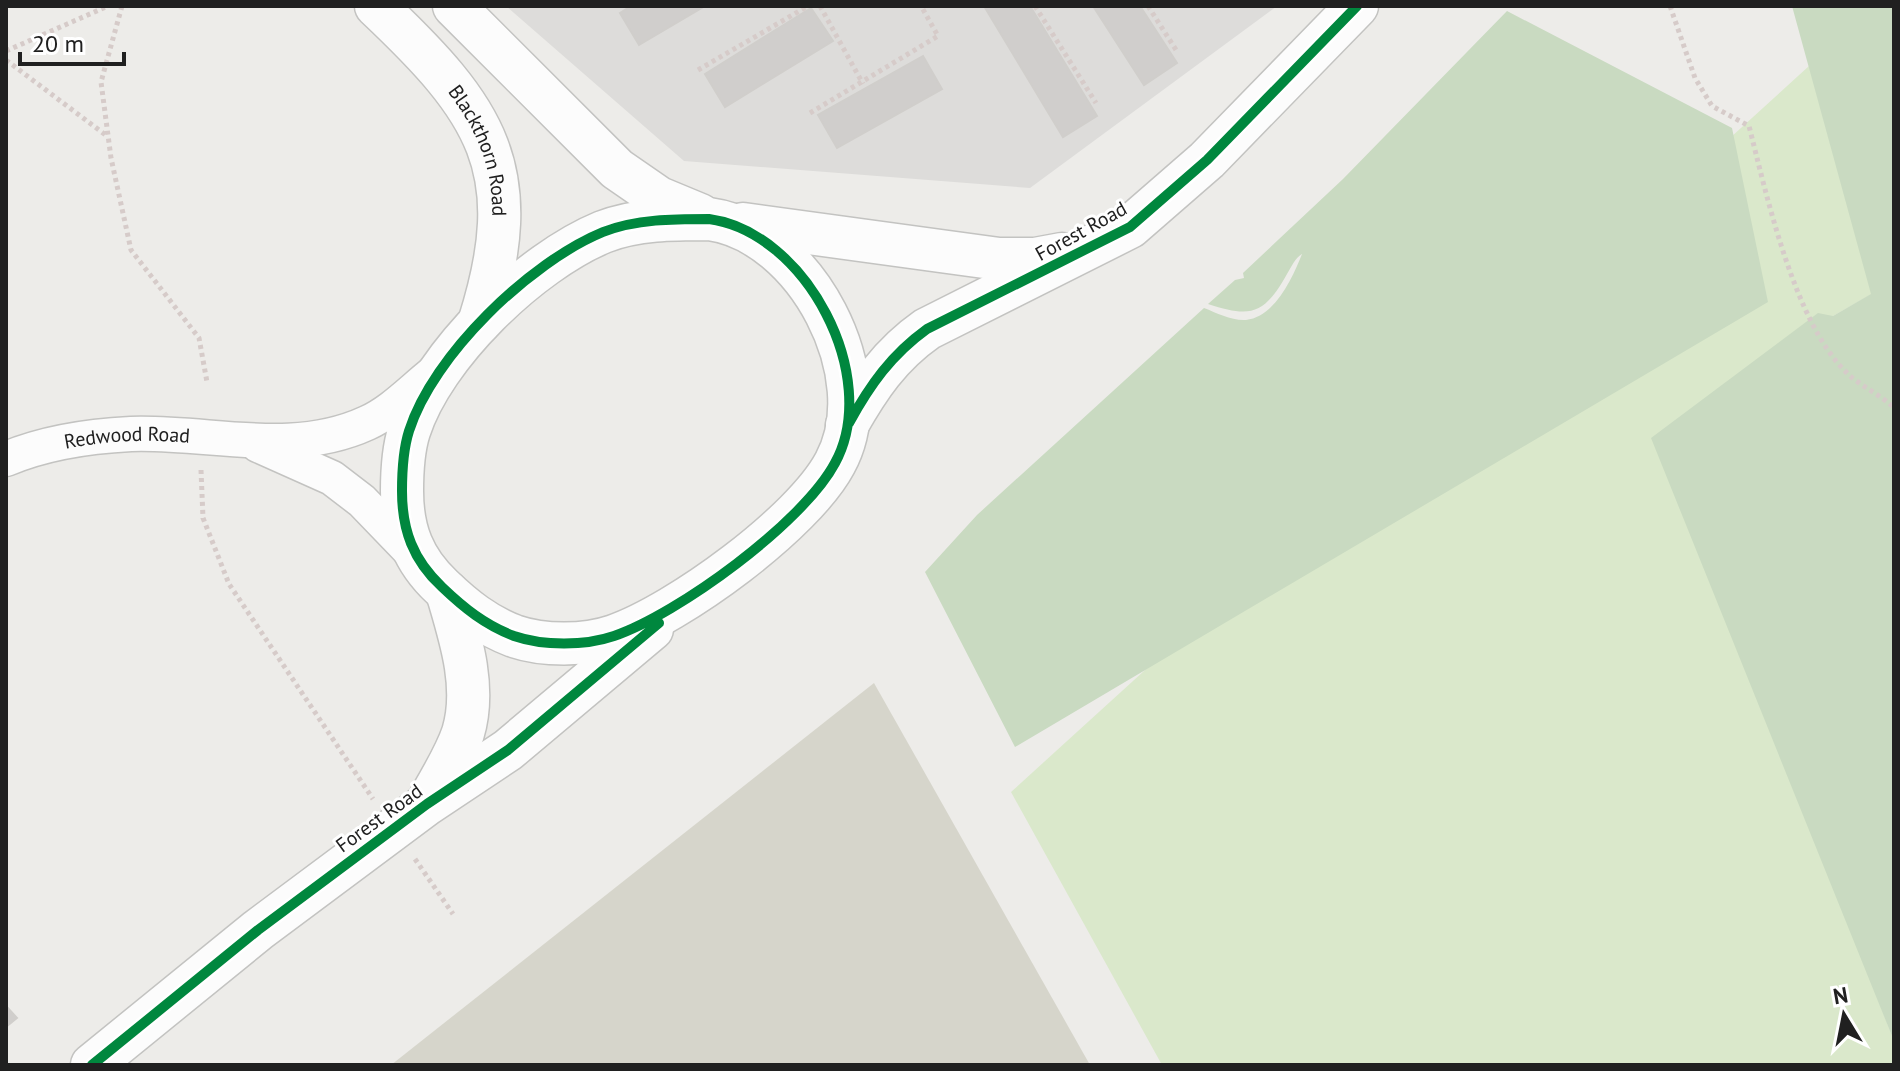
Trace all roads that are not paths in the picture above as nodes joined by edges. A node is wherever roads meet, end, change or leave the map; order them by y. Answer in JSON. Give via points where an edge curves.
{"nodes":[{"id":1,"x":376,"y":6,"type":"edge"},
{"id":2,"x":454,"y":6,"type":"edge"},
{"id":3,"x":1357,"y":6,"type":"edge"},
{"id":4,"x":712,"y":219,"type":"junction"},
{"id":5,"x":1087,"y":249,"type":"junction"},
{"id":6,"x":477,"y":328,"type":"junction"},
{"id":7,"x":446,"y":363,"type":"junction"},
{"id":8,"x":845,"y":430,"type":"junction"},
{"id":9,"x":251,"y":442,"type":"junction"},
{"id":10,"x":6,"y":459,"type":"edge"},
{"id":11,"x":416,"y":558,"type":"junction"},
{"id":12,"x":447,"y":592,"type":"junction"},
{"id":13,"x":686,"y":600,"type":"junction"},
{"id":14,"x":427,"y":804,"type":"junction"},
{"id":15,"x":92,"y":1065,"type":"edge"}],
"edges":[{"from":1,"to":6,"type":"street","name":"Blackthorn Road","via":[[448,79],[485,134],[494,165],[499,233],[493,279]]},
{"from":2,"to":4,"type":"street","via":[[617,169],[659,198]]},
{"from":3,"to":5,"type":"street","name":"Forest Road","via":[[1146,215]]},
{"from":4,"to":5,"type":"street","name":"Forest Road","via":[[999,259],[1035,259]]},
{"from":4,"to":6,"type":"street","via":[[653,221],[604,232],[521,282]]},
{"from":4,"to":8,"type":"street","via":[[768,245],[811,287],[833,327],[845,368]]},
{"from":5,"to":8,"type":"street","name":"Forest Road","via":[[949,316],[902,347],[870,386]]},
{"from":6,"to":7,"type":"street"},
{"from":7,"to":9,"type":"street","name":"Redwood Road","via":[[367,423],[314,438]]},
{"from":7,"to":11,"type":"street","via":[[420,404],[404,453],[402,508]]},
{"from":8,"to":13,"type":"street","via":[[837,461],[819,489]]},
{"from":9,"to":10,"type":"street","name":"Redwood Road","via":[[132,434],[71,441]]},
{"from":9,"to":11,"type":"street","name":"Redwood Road","via":[[332,478],[362,501]]},
{"from":11,"to":12,"type":"street"},
{"from":12,"to":13,"type":"street","via":[[489,626],[523,639],[551,642],[611,637]]},
{"from":12,"to":14,"type":"street","name":"Forest Road","via":[[464,651],[464,731]]},
{"from":13,"to":14,"type":"street","name":"Forest Road","via":[[508,750]]},
{"from":14,"to":15,"type":"street","name":"Forest Road","via":[[258,930]]}]}
